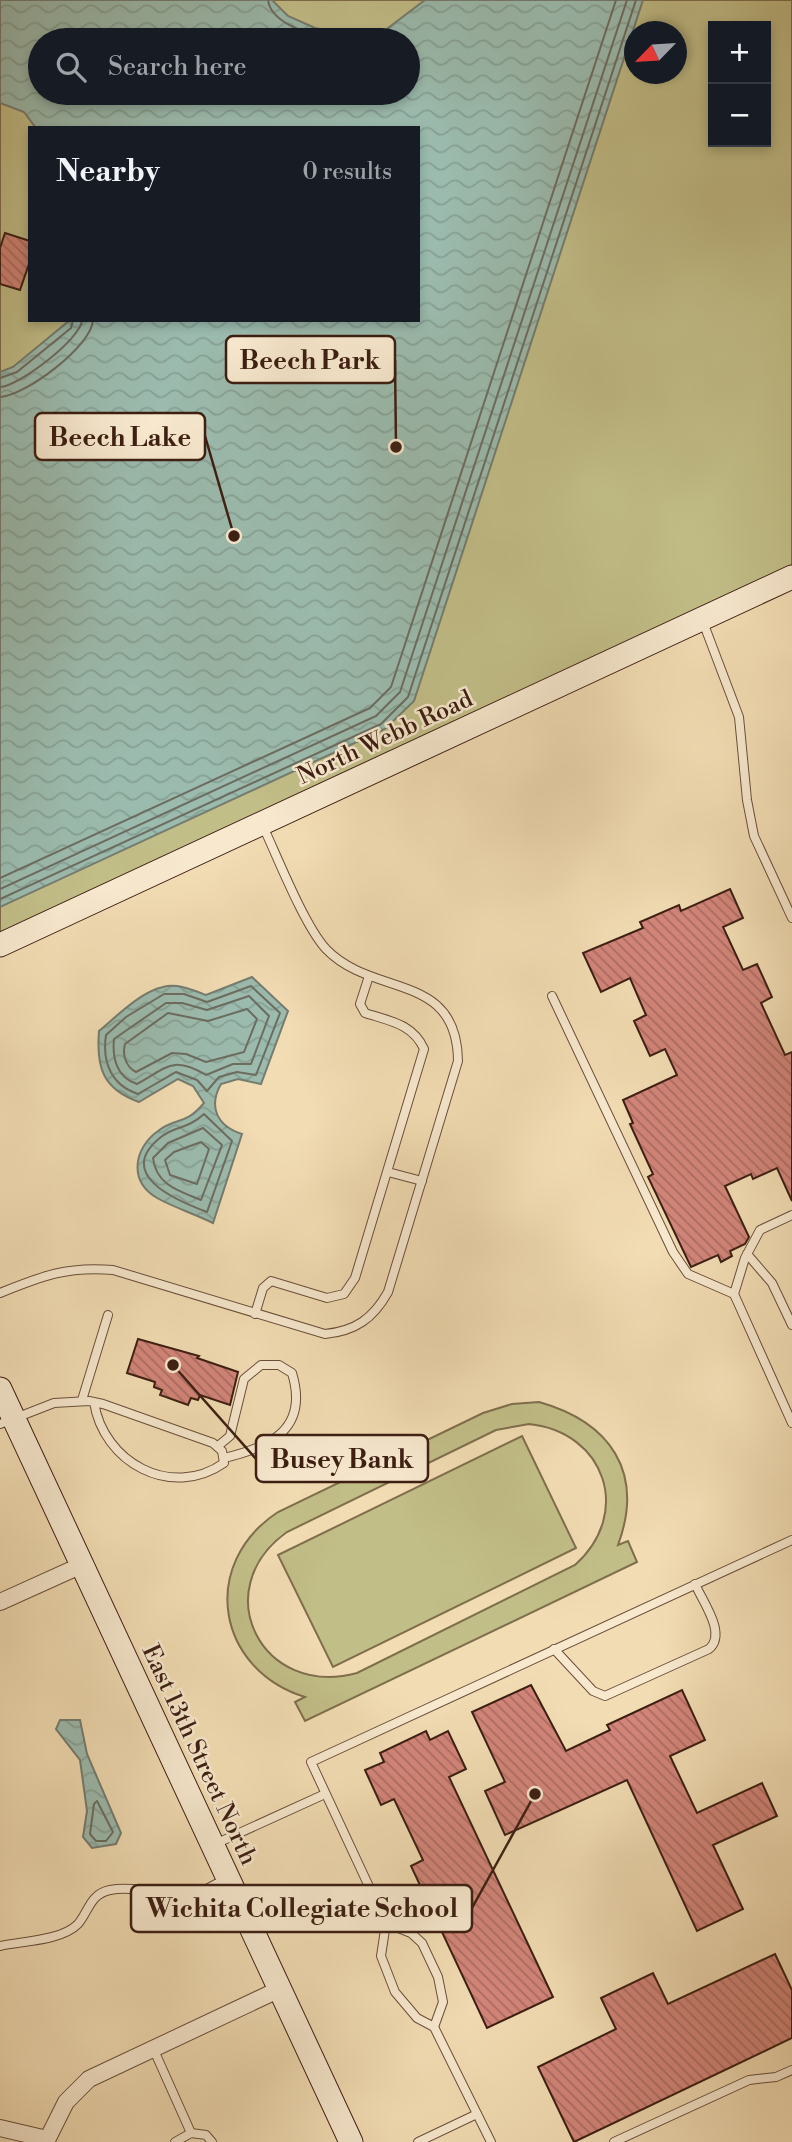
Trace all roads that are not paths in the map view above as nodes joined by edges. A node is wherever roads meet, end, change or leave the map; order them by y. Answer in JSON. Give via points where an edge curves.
{"nodes":[{"id":1,"x":792,"y":577,"type":"edge"},
{"id":2,"x":701,"y":619,"type":"junction"},
{"id":3,"x":262,"y":824,"type":"junction"},
{"id":4,"x":789,"y":906,"type":"edge"},
{"id":5,"x":792,"y":918,"type":"edge"},
{"id":6,"x":0,"y":945,"type":"edge"},
{"id":7,"x":369,"y":976,"type":"junction"},
{"id":8,"x":552,"y":996,"type":"dead end"},
{"id":9,"x":388,"y":1172,"type":"junction"},
{"id":10,"x":422,"y":1181,"type":"junction"},
{"id":11,"x":792,"y":1215,"type":"edge"},
{"id":12,"x":747,"y":1254,"type":"junction"},
{"id":13,"x":0,"y":1293,"type":"edge"},
{"id":14,"x":734,"y":1294,"type":"junction"},
{"id":15,"x":255,"y":1314,"type":"junction"},
{"id":16,"x":108,"y":1315,"type":"dead end"},
{"id":17,"x":792,"y":1325,"type":"edge"},
{"id":18,"x":0,"y":1390,"type":"edge"},
{"id":19,"x":82,"y":1400,"type":"junction"},
{"id":20,"x":94,"y":1402,"type":"junction"},
{"id":21,"x":7,"y":1421,"type":"edge"},
{"id":22,"x":792,"y":1423,"type":"edge"},
{"id":23,"x":218,"y":1447,"type":"junction"},
{"id":24,"x":224,"y":1458,"type":"junction"},
{"id":25,"x":792,"y":1540,"type":"edge"},
{"id":26,"x":82,"y":1565,"type":"junction"},
{"id":27,"x":695,"y":1584,"type":"junction"},
{"id":28,"x":0,"y":1602,"type":"edge"},
{"id":29,"x":554,"y":1650,"type":"junction"},
{"id":30,"x":325,"y":1794,"type":"junction"},
{"id":31,"x":213,"y":1845,"type":"junction"},
{"id":32,"x":228,"y":1878,"type":"junction"},
{"id":33,"x":386,"y":1923,"type":"junction"},
{"id":34,"x":0,"y":1946,"type":"edge"},
{"id":35,"x":280,"y":1989,"type":"junction"},
{"id":36,"x":433,"y":2027,"type":"junction"},
{"id":37,"x":153,"y":2048,"type":"junction"},
{"id":38,"x":792,"y":2070,"type":"edge"},
{"id":39,"x":477,"y":2114,"type":"junction"},
{"id":40,"x":0,"y":2128,"type":"edge"},
{"id":41,"x":191,"y":2133,"type":"junction"},
{"id":42,"x":47,"y":2141,"type":"edge"},
{"id":43,"x":176,"y":2142,"type":"edge"},
{"id":44,"x":212,"y":2142,"type":"edge"},
{"id":45,"x":352,"y":2142,"type":"edge"},
{"id":46,"x":418,"y":2142,"type":"edge"},
{"id":47,"x":491,"y":2142,"type":"edge"},
{"id":48,"x":614,"y":2142,"type":"edge"}],
"edges":[{"from":1,"to":2,"type":"main road","name":"North Webb Road"},
{"from":2,"to":3,"type":"main road","name":"North Webb Road"},
{"from":2,"to":4,"type":"lane","via":[[739,717],[754,836]]},
{"from":3,"to":6,"type":"main road","name":"North Webb Road"},
{"from":3,"to":7,"type":"lane","via":[[323,946],[342,964]]},
{"from":4,"to":5,"type":"lane"},
{"from":7,"to":9,"type":"lane","via":[[360,1004],[365,1013],[404,1025],[419,1036],[424,1049]]},
{"from":7,"to":10,"type":"lane","via":[[439,1004],[454,1029],[458,1061]]},
{"from":8,"to":14,"type":"lane","via":[[673,1252],[688,1274]]},
{"from":9,"to":10,"type":"lane"},
{"from":9,"to":15,"type":"lane","via":[[355,1278],[344,1294],[327,1297],[271,1281],[263,1288]]},
{"from":10,"to":15,"type":"lane","via":[[388,1292],[362,1324],[325,1334]]},
{"from":11,"to":12,"type":"lane","via":[[760,1230]]},
{"from":12,"to":14,"type":"lane"},
{"from":12,"to":17,"type":"lane","via":[[772,1283]]},
{"from":13,"to":15,"type":"lane","via":[[54,1271],[113,1270]]},
{"from":14,"to":22,"type":"lane"},
{"from":16,"to":19,"type":"lane"},
{"from":18,"to":21,"type":"main road","name":"East 13th Street North"},
{"from":19,"to":20,"type":"lane"},
{"from":19,"to":21,"type":"lane","via":[[54,1403]]},
{"from":20,"to":23,"type":"lane"},
{"from":20,"to":24,"type":"lane","via":[[106,1438],[120,1455],[146,1471],[189,1479],[221,1465]]},
{"from":21,"to":26,"type":"main road","name":"East 13th Street North"},
{"from":23,"to":24,"type":"lane"},
{"from":23,"to":24,"type":"lane","via":[[230,1436],[244,1379],[261,1365],[279,1365],[292,1373],[295,1407],[289,1427],[257,1451]]},
{"from":25,"to":27,"type":"lane"},
{"from":26,"to":28,"type":"street"},
{"from":26,"to":31,"type":"main road","name":"East 13th Street North"},
{"from":27,"to":29,"type":"lane"},
{"from":27,"to":29,"type":"lane","via":[[718,1634],[709,1648],[605,1696],[593,1691]]},
{"from":29,"to":30,"type":"lane","via":[[310,1762]]},
{"from":30,"to":31,"type":"lane"},
{"from":30,"to":33,"type":"lane"},
{"from":31,"to":32,"type":"main road","name":"East 13th Street North"},
{"from":32,"to":34,"type":"lane","via":[[191,1895],[151,1889],[108,1890],[91,1899],[77,1924],[60,1934]]},
{"from":32,"to":35,"type":"main road","name":"East 13th Street North"},
{"from":33,"to":36,"type":"lane","via":[[381,1956],[395,1992],[417,2018]]},
{"from":33,"to":36,"type":"lane","via":[[422,1943],[438,1977],[443,2002]]},
{"from":35,"to":37,"type":"street"},
{"from":35,"to":45,"type":"main road","name":"East 13th Street North"},
{"from":36,"to":39,"type":"lane"},
{"from":37,"to":41,"type":"lane"},
{"from":37,"to":42,"type":"street","via":[[89,2079],[66,2102]]},
{"from":38,"to":48,"type":"lane","via":[[749,2080]]},
{"from":39,"to":46,"type":"lane"},
{"from":39,"to":47,"type":"lane"},
{"from":40,"to":42,"type":"street"},
{"from":41,"to":43,"type":"lane"},
{"from":41,"to":44,"type":"lane","via":[[206,2135]]}]}
